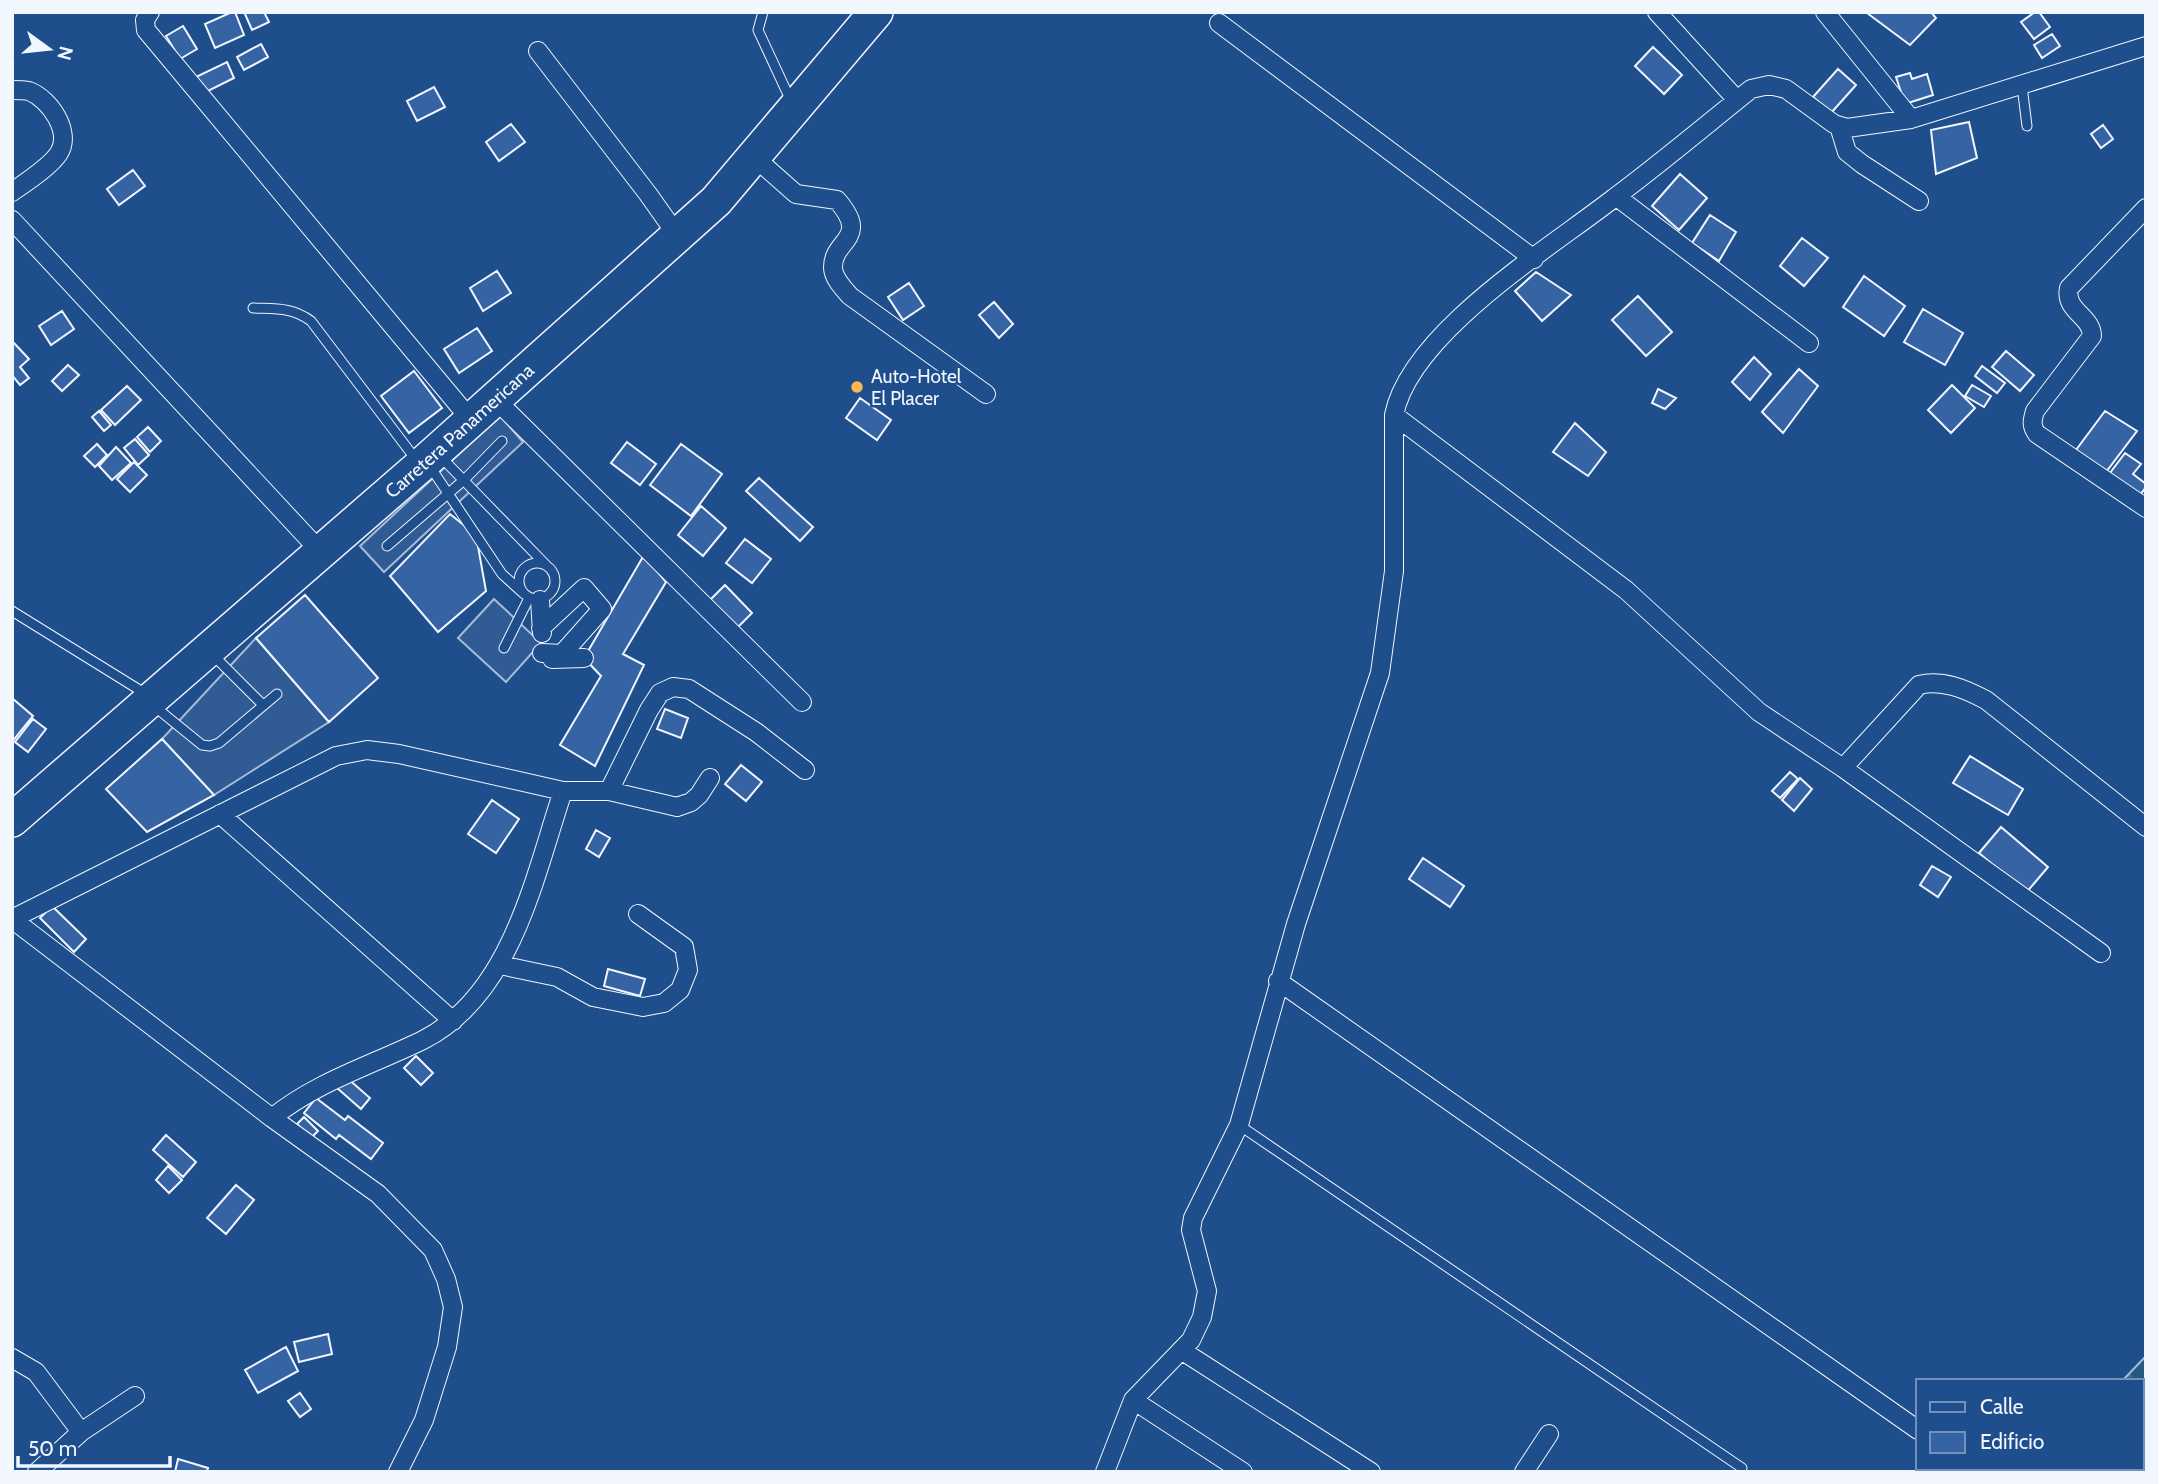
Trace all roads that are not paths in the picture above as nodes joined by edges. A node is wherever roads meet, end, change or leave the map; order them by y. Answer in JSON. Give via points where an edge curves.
{"nodes":[{"id":1,"x":150,"y":12,"type":"edge"},
{"id":2,"x":763,"y":12,"type":"edge"},
{"id":3,"x":876,"y":12,"type":"edge"},
{"id":4,"x":1657,"y":12,"type":"edge"},
{"id":5,"x":1825,"y":12,"type":"edge"},
{"id":6,"x":1219,"y":23,"type":"dead end"},
{"id":7,"x":2146,"y":46,"type":"edge"},
{"id":8,"x":538,"y":51,"type":"dead end"},
{"id":9,"x":2022,"y":86,"type":"junction"},
{"id":10,"x":12,"y":90,"type":"edge"},
{"id":11,"x":1737,"y":100,"type":"junction"},
{"id":12,"x":795,"y":108,"type":"junction"},
{"id":13,"x":1911,"y":118,"type":"junction"},
{"id":14,"x":2027,"y":126,"type":"dead end"},
{"id":15,"x":1839,"y":127,"type":"junction"},
{"id":16,"x":753,"y":156,"type":"junction"},
{"id":17,"x":12,"y":192,"type":"edge"},
{"id":18,"x":1616,"y":197,"type":"junction"},
{"id":19,"x":1919,"y":201,"type":"dead end"},
{"id":20,"x":2146,"y":208,"type":"edge"},
{"id":21,"x":12,"y":220,"type":"edge"},
{"id":22,"x":677,"y":235,"type":"junction"},
{"id":23,"x":1534,"y":259,"type":"junction"},
{"id":24,"x":253,"y":309,"type":"dead end"},
{"id":25,"x":1809,"y":342,"type":"dead end"},
{"id":26,"x":986,"y":394,"type":"dead end"},
{"id":27,"x":483,"y":410,"type":"junction"},
{"id":28,"x":1394,"y":415,"type":"junction"},
{"id":29,"x":502,"y":441,"type":"dead end"},
{"id":30,"x":428,"y":459,"type":"junction"},
{"id":31,"x":464,"y":480,"type":"junction"},
{"id":32,"x":448,"y":493,"type":"junction"},
{"id":33,"x":2146,"y":508,"type":"edge"},
{"id":34,"x":387,"y":546,"type":"dead end"},
{"id":35,"x":320,"y":551,"type":"junction"},
{"id":36,"x":547,"y":566,"type":"junction"},
{"id":37,"x":531,"y":597,"type":"junction"},
{"id":38,"x":12,"y":611,"type":"edge"},
{"id":39,"x":541,"y":628,"type":"junction"},
{"id":40,"x":504,"y":648,"type":"dead end"},
{"id":41,"x":208,"y":650,"type":"junction"},
{"id":42,"x":542,"y":653,"type":"junction"},
{"id":43,"x":584,"y":657,"type":"dead end"},
{"id":44,"x":277,"y":694,"type":"dead end"},
{"id":45,"x":151,"y":700,"type":"junction"},
{"id":46,"x":802,"y":702,"type":"dead end"},
{"id":47,"x":263,"y":705,"type":"junction"},
{"id":48,"x":1843,"y":768,"type":"junction"},
{"id":49,"x":805,"y":771,"type":"dead end"},
{"id":50,"x":710,"y":778,"type":"dead end"},
{"id":51,"x":563,"y":791,"type":"junction"},
{"id":52,"x":609,"y":791,"type":"junction"},
{"id":53,"x":220,"y":814,"type":"junction"},
{"id":54,"x":12,"y":820,"type":"edge"},
{"id":55,"x":2146,"y":827,"type":"edge"},
{"id":56,"x":638,"y":914,"type":"dead end"},
{"id":57,"x":12,"y":919,"type":"edge"},
{"id":58,"x":2101,"y":953,"type":"dead end"},
{"id":59,"x":500,"y":965,"type":"junction"},
{"id":60,"x":1278,"y":981,"type":"junction"},
{"id":61,"x":453,"y":1021,"type":"junction"},
{"id":62,"x":272,"y":1118,"type":"junction"},
{"id":63,"x":1239,"y":1125,"type":"junction"},
{"id":64,"x":1181,"y":1350,"type":"junction"},
{"id":65,"x":12,"y":1358,"type":"edge"},
{"id":66,"x":135,"y":1396,"type":"dead end"},
{"id":67,"x":1133,"y":1399,"type":"junction"},
{"id":68,"x":1916,"y":1429,"type":"edge"},
{"id":69,"x":81,"y":1432,"type":"junction"},
{"id":70,"x":1549,"y":1434,"type":"dead end"},
{"id":71,"x":1742,"y":1468,"type":"dead end"},
{"id":72,"x":37,"y":1472,"type":"edge"},
{"id":73,"x":398,"y":1472,"type":"edge"},
{"id":74,"x":1105,"y":1472,"type":"edge"},
{"id":75,"x":1243,"y":1472,"type":"edge"},
{"id":76,"x":1371,"y":1472,"type":"edge"},
{"id":77,"x":1524,"y":1472,"type":"edge"}],
"edges":[{"from":1,"to":27,"type":"street","via":[[146,30]]},
{"from":2,"to":12,"type":"lane","via":[[758,30]]},
{"from":3,"to":12,"type":"highway","name":"Carretera Panamericana"},
{"from":4,"to":11,"type":"street"},
{"from":5,"to":13,"type":"street"},
{"from":6,"to":23,"type":"street"},
{"from":7,"to":9,"type":"street"},
{"from":8,"to":22,"type":"street"},
{"from":9,"to":13,"type":"street"},
{"from":9,"to":14,"type":"lane"},
{"from":10,"to":17,"type":"street","via":[[28,91],[45,101],[61,125],[64,141],[58,155]]},
{"from":11,"to":15,"type":"street","via":[[1752,89],[1769,85],[1786,89]]},
{"from":11,"to":18,"type":"street"},
{"from":12,"to":16,"type":"highway","name":"Carretera Panamericana"},
{"from":13,"to":15,"type":"street"},
{"from":15,"to":19,"type":"street","via":[[1847,152]]},
{"from":16,"to":22,"type":"highway","name":"Carretera Panamericana","via":[[716,201]]},
{"from":16,"to":26,"type":"street","via":[[796,194],[837,200],[851,223],[850,236],[835,257],[836,279],[850,296]]},
{"from":18,"to":23,"type":"street"},
{"from":18,"to":25,"type":"street"},
{"from":20,"to":33,"type":"street","via":[[2069,288],[2069,304],[2089,325],[2092,336],[2035,411],[2032,428]]},
{"from":21,"to":35,"type":"street"},
{"from":22,"to":27,"type":"highway","name":"Carretera Panamericana"},
{"from":23,"to":28,"type":"street","via":[[1446,331],[1420,361],[1397,400]]},
{"from":24,"to":30,"type":"lane","via":[[299,312],[311,321]]},
{"from":27,"to":30,"type":"highway","name":"Carretera Panamericana"},
{"from":27,"to":46,"type":"street"},
{"from":28,"to":48,"type":"street","via":[[1626,590],[1759,712]]},
{"from":28,"to":60,"type":"street","via":[[1394,571],[1380,673]]},
{"from":29,"to":31,"type":"lane"},
{"from":30,"to":31,"type":"lane"},
{"from":30,"to":32,"type":"lane"},
{"from":30,"to":35,"type":"highway","name":"Carretera Panamericana"},
{"from":31,"to":32,"type":"lane"},
{"from":31,"to":36,"type":"lane"},
{"from":32,"to":34,"type":"lane"},
{"from":32,"to":37,"type":"lane","via":[[502,574]]},
{"from":35,"to":41,"type":"highway","name":"Carretera Panamericana"},
{"from":36,"to":37,"type":"lane","via":[[554,576],[554,588],[551,593]]},
{"from":36,"to":37,"type":"lane","via":[[536,563],[525,568],[519,578]]},
{"from":37,"to":39,"type":"street"},
{"from":37,"to":40,"type":"lane"},
{"from":38,"to":45,"type":"lane"},
{"from":39,"to":42,"type":"street"},
{"from":39,"to":42,"type":"street","via":[[584,588],[602,609],[562,653]]},
{"from":41,"to":45,"type":"highway","name":"Carretera Panamericana"},
{"from":41,"to":47,"type":"lane"},
{"from":42,"to":43,"type":"street","via":[[554,660]]},
{"from":44,"to":47,"type":"lane"},
{"from":45,"to":47,"type":"lane","via":[[202,745],[210,746]]},
{"from":45,"to":54,"type":"highway","name":"Carretera Panamericana"},
{"from":48,"to":55,"type":"street","via":[[1919,685],[1959,687],[1986,699]]},
{"from":48,"to":58,"type":"street"},
{"from":49,"to":52,"type":"street","via":[[756,732],[689,689],[673,687],[660,693],[649,710]]},
{"from":50,"to":52,"type":"street","via":[[691,803],[677,807]]},
{"from":51,"to":52,"type":"street"},
{"from":51,"to":53,"type":"street","via":[[367,750],[336,756]]},
{"from":51,"to":59,"type":"street","via":[[515,937]]},
{"from":53,"to":57,"type":"street"},
{"from":53,"to":61,"type":"street"},
{"from":56,"to":59,"type":"street","via":[[684,947],[688,970],[680,990],[664,1003],[643,1007],[606,1000],[557,976]]},
{"from":57,"to":62,"type":"street"},
{"from":59,"to":61,"type":"street"},
{"from":60,"to":63,"type":"street"},
{"from":60,"to":68,"type":"street"},
{"from":61,"to":62,"type":"street","via":[[295,1099]]},
{"from":62,"to":73,"type":"street","via":[[378,1194],[433,1250],[446,1279],[453,1307],[447,1347],[424,1420]]},
{"from":63,"to":64,"type":"street","via":[[1193,1219],[1191,1230],[1207,1291],[1202,1317]]},
{"from":63,"to":71,"type":"lane"},
{"from":64,"to":67,"type":"street"},
{"from":64,"to":76,"type":"street"},
{"from":65,"to":69,"type":"street","via":[[36,1372]]},
{"from":66,"to":69,"type":"street"},
{"from":67,"to":74,"type":"street"},
{"from":67,"to":75,"type":"street"},
{"from":69,"to":72,"type":"street"},
{"from":70,"to":77,"type":"street"}]}
